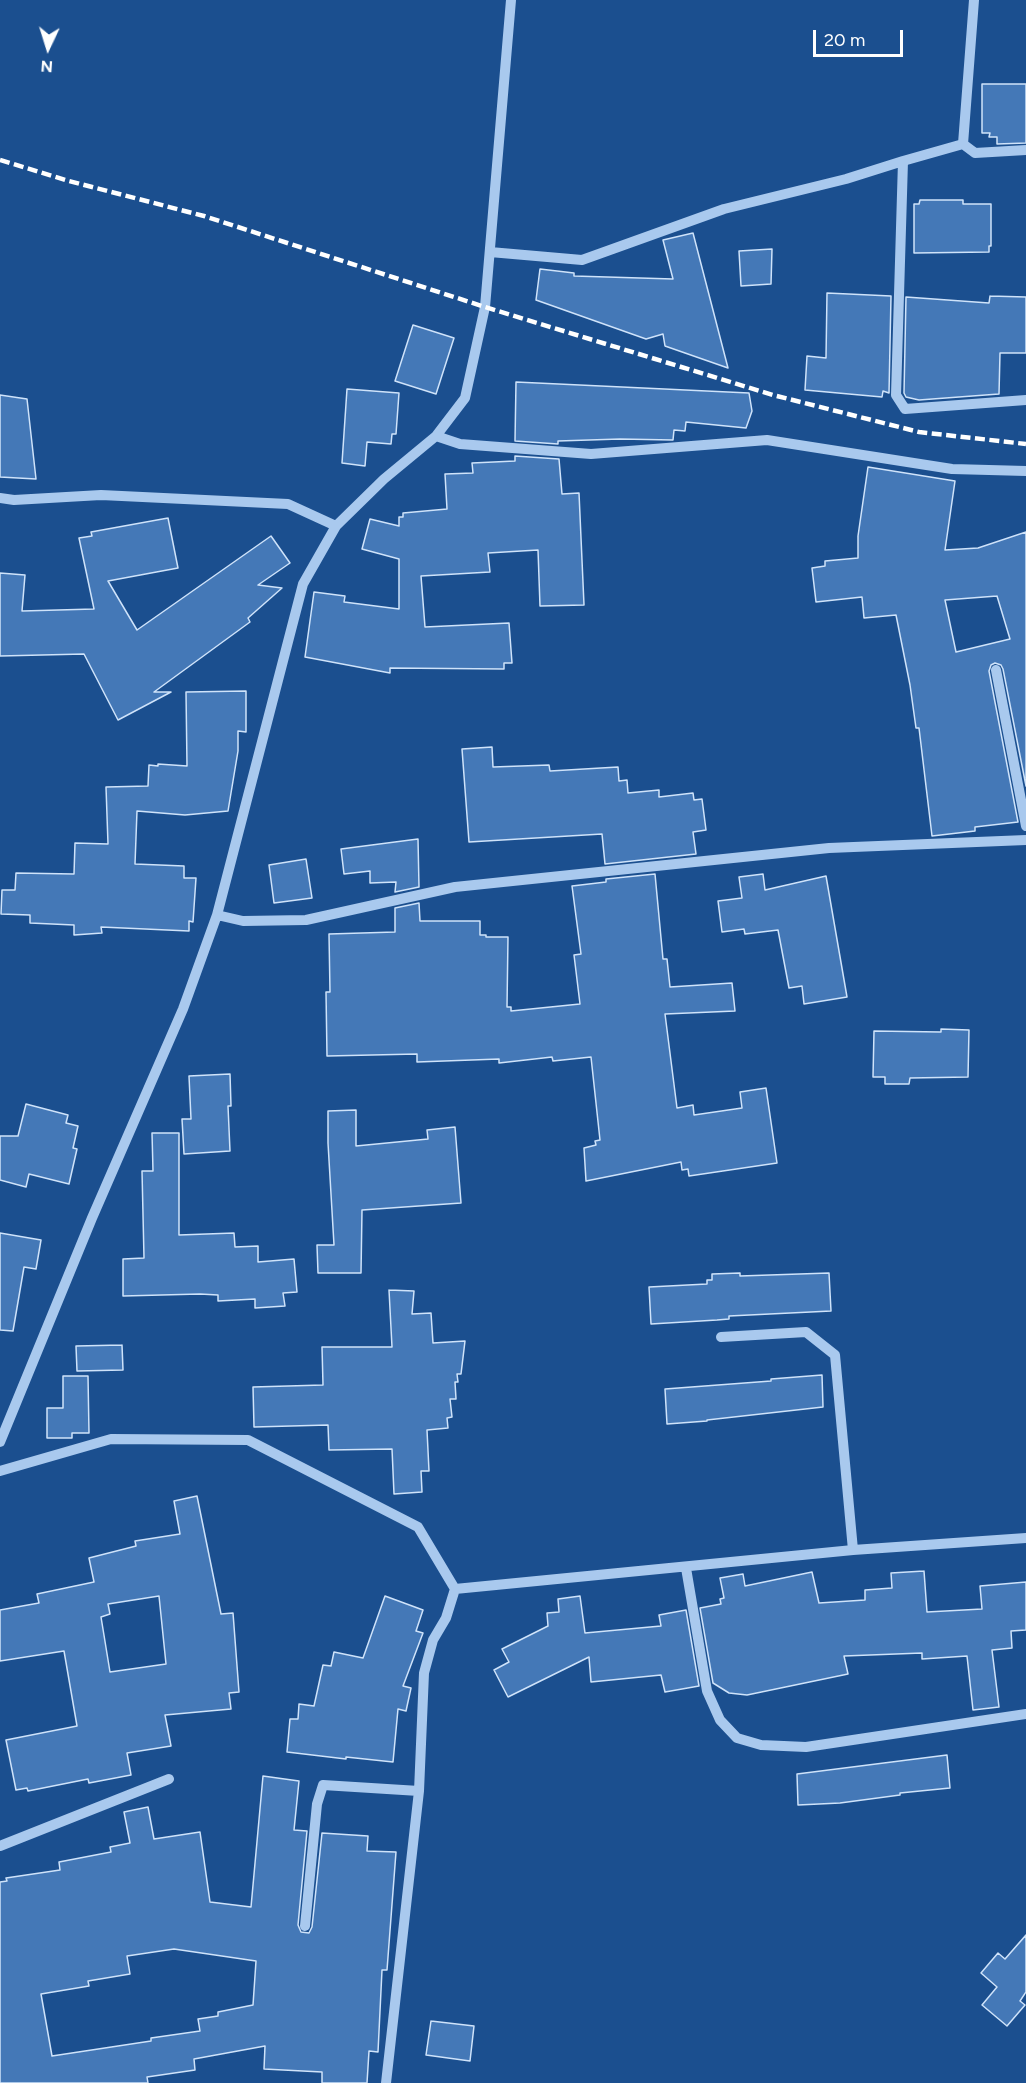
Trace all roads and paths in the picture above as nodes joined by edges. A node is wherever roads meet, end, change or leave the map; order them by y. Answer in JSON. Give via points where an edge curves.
{"nodes":[{"id":1,"x":511,"y":0,"type":"edge"},
{"id":2,"x":974,"y":0,"type":"edge"},
{"id":3,"x":963,"y":144,"type":"junction"},
{"id":4,"x":1026,"y":150,"type":"edge"},
{"id":5,"x":903,"y":161,"type":"junction"},
{"id":6,"x":490,"y":252,"type":"junction"},
{"id":7,"x":1026,"y":400,"type":"edge"},
{"id":8,"x":436,"y":436,"type":"junction"},
{"id":9,"x":1026,"y":471,"type":"edge"},
{"id":10,"x":0,"y":498,"type":"edge"},
{"id":11,"x":336,"y":526,"type":"junction"},
{"id":12,"x":996,"y":670,"type":"dead end"},
{"id":13,"x":1026,"y":826,"type":"edge"},
{"id":14,"x":1026,"y":840,"type":"edge"},
{"id":15,"x":217,"y":915,"type":"junction"},
{"id":16,"x":721,"y":1337,"type":"dead end"},
{"id":17,"x":0,"y":1442,"type":"edge"},
{"id":18,"x":0,"y":1471,"type":"edge"},
{"id":19,"x":1026,"y":1538,"type":"edge"},
{"id":20,"x":853,"y":1550,"type":"junction"},
{"id":21,"x":686,"y":1568,"type":"junction"},
{"id":22,"x":455,"y":1589,"type":"junction"},
{"id":23,"x":1026,"y":1714,"type":"edge"},
{"id":24,"x":169,"y":1779,"type":"dead end"},
{"id":25,"x":419,"y":1791,"type":"junction"},
{"id":26,"x":0,"y":1846,"type":"edge"},
{"id":27,"x":305,"y":1926,"type":"dead end"},
{"id":28,"x":386,"y":2083,"type":"edge"}],
"edges":[{"from":1,"to":6,"type":"street"},
{"from":2,"to":3,"type":"street"},
{"from":3,"to":4,"type":"street","via":[[975,153]]},
{"from":3,"to":5,"type":"street"},
{"from":5,"to":6,"type":"street","via":[[724,209],[582,260]]},
{"from":5,"to":7,"type":"street","via":[[896,395],[905,409]]},
{"from":6,"to":8,"type":"street","via":[[485,307],[465,398]]},
{"from":8,"to":9,"type":"street","via":[[460,444],[591,454],[767,440],[952,469]]},
{"from":8,"to":11,"type":"street"},
{"from":10,"to":11,"type":"street","via":[[101,495],[288,504]]},
{"from":11,"to":15,"type":"street","via":[[303,584]]},
{"from":12,"to":13,"type":"street"},
{"from":14,"to":15,"type":"street","via":[[829,848],[467,886],[306,920],[243,921]]},
{"from":15,"to":17,"type":"street","via":[[183,1010]]},
{"from":16,"to":20,"type":"street","via":[[807,1332],[835,1354]]},
{"from":18,"to":22,"type":"street","via":[[111,1439],[248,1440],[418,1527]]},
{"from":19,"to":20,"type":"street"},
{"from":20,"to":21,"type":"street"},
{"from":21,"to":22,"type":"street"},
{"from":21,"to":23,"type":"street","via":[[707,1691],[720,1720],[736,1738],[761,1745],[806,1747]]},
{"from":22,"to":25,"type":"street","via":[[423,1673]]},
{"from":24,"to":26,"type":"street"},
{"from":25,"to":27,"type":"street","via":[[322,1785]]},
{"from":25,"to":28,"type":"street"}]}
